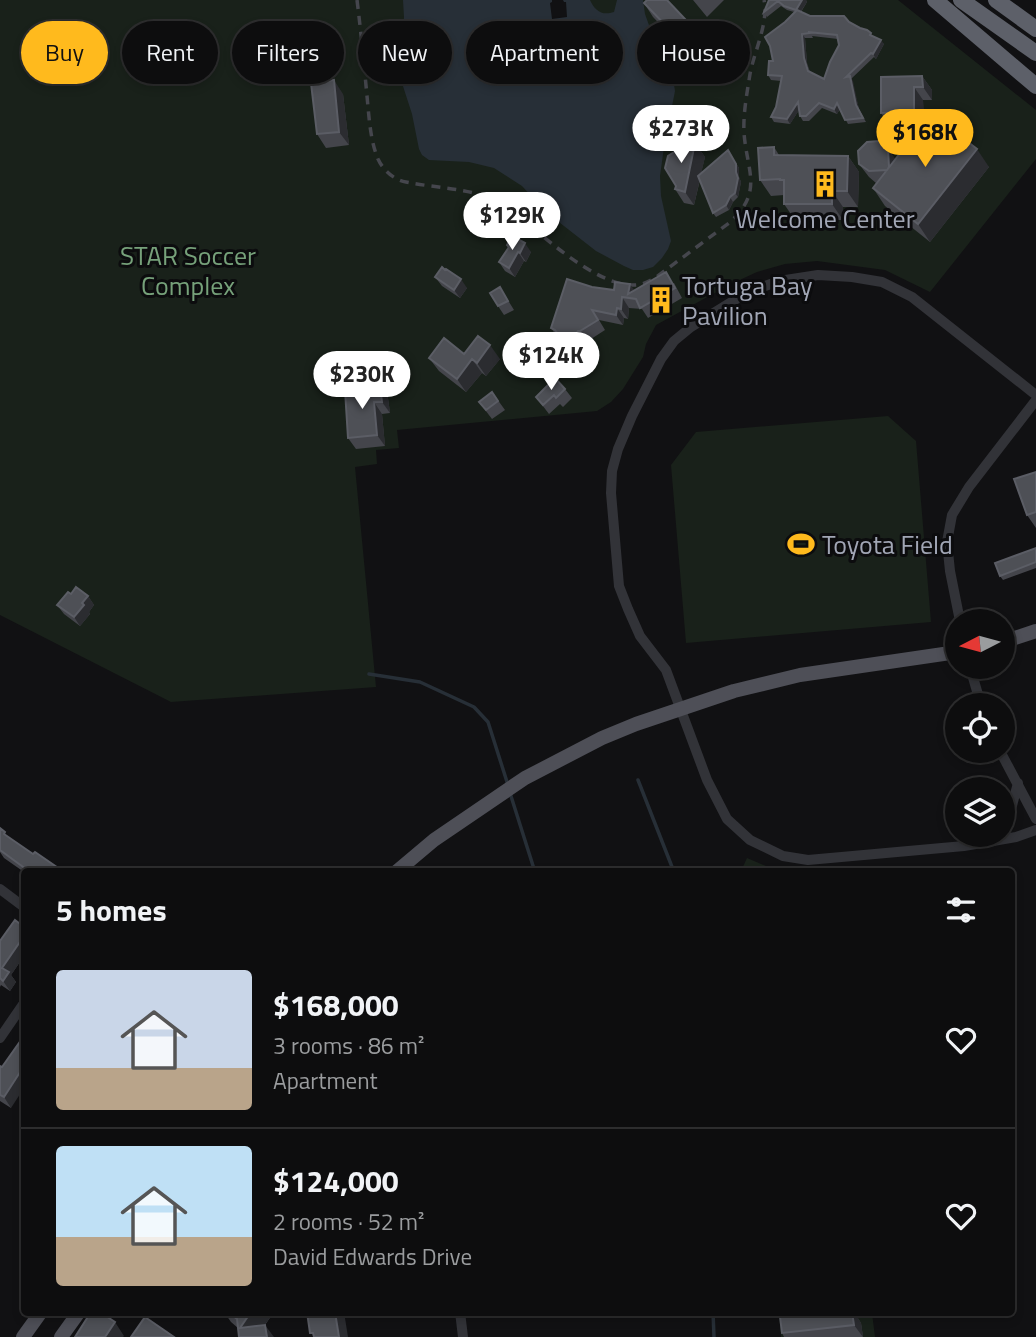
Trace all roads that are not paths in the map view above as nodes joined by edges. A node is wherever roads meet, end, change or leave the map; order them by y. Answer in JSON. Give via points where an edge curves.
{"nodes":[{"id":1,"x":935,"y":0,"type":"edge"},
{"id":2,"x":961,"y":0,"type":"edge"},
{"id":3,"x":996,"y":0,"type":"edge"},
{"id":4,"x":1036,"y":29,"type":"edge"},
{"id":5,"x":1036,"y":53,"type":"edge"},
{"id":6,"x":1036,"y":86,"type":"edge"},
{"id":7,"x":1036,"y":394,"type":"edge"},
{"id":8,"x":1036,"y":400,"type":"edge"},
{"id":9,"x":958,"y":609,"type":"edge"},
{"id":10,"x":1036,"y":631,"type":"edge"},
{"id":11,"x":1015,"y":638,"type":"edge"},
{"id":12,"x":945,"y":655,"type":"edge"},
{"id":13,"x":1007,"y":763,"type":"edge"},
{"id":14,"x":1018,"y":783,"type":"junction"},
{"id":15,"x":1015,"y":794,"type":"edge"},
{"id":16,"x":1036,"y":795,"type":"edge"},
{"id":17,"x":1036,"y":819,"type":"edge"},
{"id":18,"x":1036,"y":830,"type":"edge"},
{"id":19,"x":1015,"y":837,"type":"edge"},
{"id":20,"x":945,"y":847,"type":"edge"},
{"id":21,"x":401,"y":868,"type":"edge"},
{"id":22,"x":0,"y":889,"type":"edge"},
{"id":23,"x":21,"y":905,"type":"edge"},
{"id":24,"x":21,"y":1007,"type":"edge"},
{"id":25,"x":0,"y":1038,"type":"edge"},
{"id":26,"x":38,"y":1316,"type":"edge"},
{"id":27,"x":76,"y":1316,"type":"edge"},
{"id":28,"x":460,"y":1316,"type":"edge"},
{"id":29,"x":23,"y":1337,"type":"edge"},
{"id":30,"x":61,"y":1337,"type":"edge"},
{"id":31,"x":463,"y":1337,"type":"edge"}],
"edges":[{"from":1,"to":6,"type":"highway"},
{"from":2,"to":5,"type":"highway"},
{"from":3,"to":4,"type":"highway"},
{"from":7,"to":20,"type":"street","via":[[912,297],[882,282],[818,275],[779,281],[746,293],[674,341],[632,416],[612,471],[619,586],[640,636],[666,670],[707,780],[727,819],[750,840],[783,856],[808,860]]},
{"from":8,"to":9,"type":"street","via":[[952,515],[947,542]]},
{"from":10,"to":11,"type":"main road"},
{"from":12,"to":21,"type":"main road","via":[[800,675],[734,691],[636,724],[525,778]]},
{"from":13,"to":14,"type":"street"},
{"from":14,"to":15,"type":"street"},
{"from":14,"to":16,"type":"street"},
{"from":14,"to":17,"type":"street"},
{"from":18,"to":19,"type":"street"},
{"from":22,"to":23,"type":"street"},
{"from":24,"to":25,"type":"street"},
{"from":26,"to":29,"type":"main road"},
{"from":27,"to":30,"type":"main road"},
{"from":28,"to":31,"type":"street"}]}
